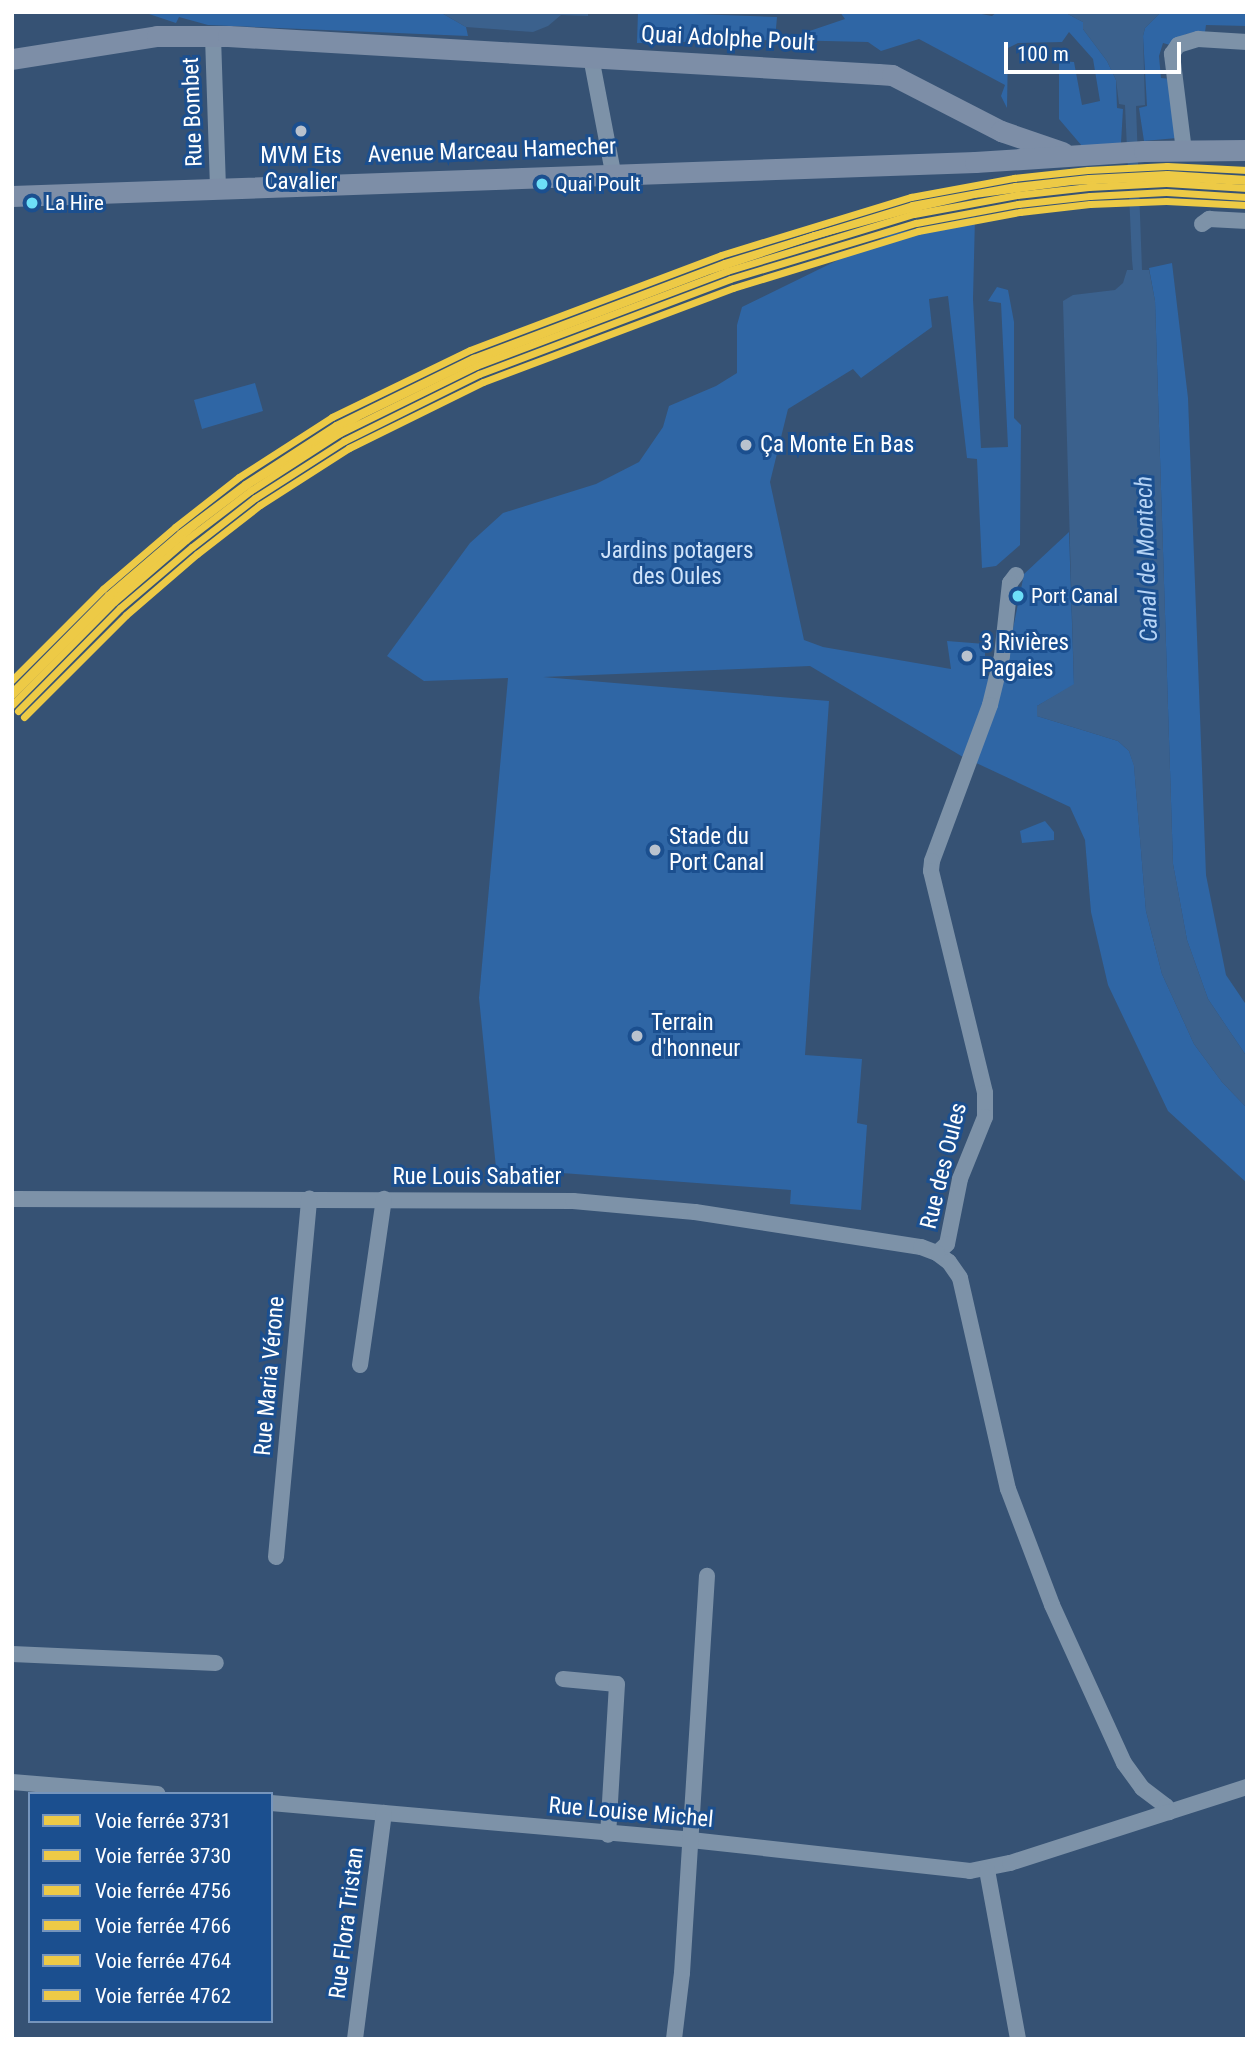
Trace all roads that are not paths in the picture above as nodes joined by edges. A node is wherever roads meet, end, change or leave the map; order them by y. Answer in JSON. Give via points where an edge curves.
{"nodes":[{"id":1,"x":213,"y":37,"type":"junction"},
{"id":2,"x":1247,"y":43,"type":"edge"},
{"id":3,"x":591,"y":57,"type":"junction"},
{"id":4,"x":12,"y":59,"type":"edge"},
{"id":5,"x":992,"y":125,"type":"junction"},
{"id":6,"x":1247,"y":150,"type":"edge"},
{"id":7,"x":1184,"y":151,"type":"junction"},
{"id":8,"x":1088,"y":157,"type":"junction"},
{"id":9,"x":975,"y":162,"type":"junction"},
{"id":10,"x":613,"y":172,"type":"junction"},
{"id":11,"x":218,"y":187,"type":"junction"},
{"id":12,"x":12,"y":196,"type":"edge"},
{"id":13,"x":1247,"y":221,"type":"edge"},
{"id":14,"x":1202,"y":224,"type":"dead end"},
{"id":15,"x":1016,"y":575,"type":"dead end"},
{"id":16,"x":12,"y":1199,"type":"edge"},
{"id":17,"x":309,"y":1199,"type":"junction"},
{"id":18,"x":384,"y":1199,"type":"junction"},
{"id":19,"x":937,"y":1253,"type":"junction"},
{"id":20,"x":360,"y":1366,"type":"dead end"},
{"id":21,"x":276,"y":1557,"type":"dead end"},
{"id":22,"x":707,"y":1576,"type":"dead end"},
{"id":23,"x":12,"y":1654,"type":"edge"},
{"id":24,"x":216,"y":1663,"type":"dead end"},
{"id":25,"x":563,"y":1679,"type":"dead end"},
{"id":26,"x":12,"y":1782,"type":"edge"},
{"id":27,"x":1247,"y":1787,"type":"edge"},
{"id":28,"x":134,"y":1792,"type":"edge"},
{"id":29,"x":273,"y":1803,"type":"edge"},
{"id":30,"x":1169,"y":1812,"type":"junction"},
{"id":31,"x":384,"y":1813,"type":"junction"},
{"id":32,"x":608,"y":1835,"type":"junction"},
{"id":33,"x":691,"y":1840,"type":"junction"},
{"id":34,"x":987,"y":1870,"type":"junction"},
{"id":35,"x":355,"y":2039,"type":"edge"},
{"id":36,"x":674,"y":2039,"type":"edge"},
{"id":37,"x":1018,"y":2039,"type":"edge"}],
"edges":[{"from":1,"to":3,"type":"main road","name":"Quai Adolphe Poult"},
{"from":1,"to":4,"type":"main road","name":"Quai Adolphe Poult","via":[[157,36]]},
{"from":1,"to":11,"type":"street","name":"Rue Bombet"},
{"from":2,"to":7,"type":"street","via":[[1198,38],[1178,45],[1172,54]]},
{"from":3,"to":5,"type":"main road","name":"Quai Adolphe Poult","via":[[892,75]]},
{"from":3,"to":10,"type":"street"},
{"from":5,"to":8,"type":"main road","name":"Quai Adolphe Poult","via":[[1042,147]]},
{"from":5,"to":9,"type":"main road","via":[[1001,139],[994,156]]},
{"from":6,"to":7,"type":"main road"},
{"from":7,"to":8,"type":"main road"},
{"from":8,"to":9,"type":"main road","name":"Avenue Marceau Hamecher"},
{"from":9,"to":10,"type":"main road","name":"Avenue Marceau Hamecher"},
{"from":10,"to":11,"type":"main road","name":"Avenue Marceau Hamecher"},
{"from":11,"to":12,"type":"main road","name":"Avenue Marceau Hamecher"},
{"from":13,"to":14,"type":"street","via":[[1209,219]]},
{"from":15,"to":19,"type":"street","name":"Rue des Oules","via":[[1010,583],[1003,656],[990,705],[931,871],[985,1093],[985,1117],[960,1179],[947,1244]]},
{"from":16,"to":17,"type":"street","name":"Rue Louis Sabatier"},
{"from":17,"to":18,"type":"street","name":"Rue Louis Sabatier"},
{"from":17,"to":21,"type":"street","name":"Rue Maria Vérone"},
{"from":18,"to":19,"type":"street","name":"Rue Louis Sabatier","via":[[573,1201],[690,1211]]},
{"from":18,"to":20,"type":"street"},
{"from":19,"to":30,"type":"street","name":"Rue des Oules","via":[[960,1278],[1008,1489],[1052,1605],[1124,1763],[1142,1788]]},
{"from":22,"to":33,"type":"street"},
{"from":23,"to":24,"type":"street"},
{"from":25,"to":32,"type":"street","via":[[617,1684]]},
{"from":26,"to":28,"type":"street"},
{"from":27,"to":30,"type":"street"},
{"from":29,"to":31,"type":"street","name":"Rue Louise Michel"},
{"from":30,"to":34,"type":"street","name":"Rue Louise Michel"},
{"from":31,"to":32,"type":"street","name":"Rue Louise Michel"},
{"from":31,"to":35,"type":"street","name":"Rue Flora Tristan"},
{"from":32,"to":33,"type":"street","name":"Rue Louise Michel"},
{"from":33,"to":34,"type":"street","name":"Rue Louise Michel"},
{"from":33,"to":36,"type":"street"},
{"from":34,"to":37,"type":"street"}]}
